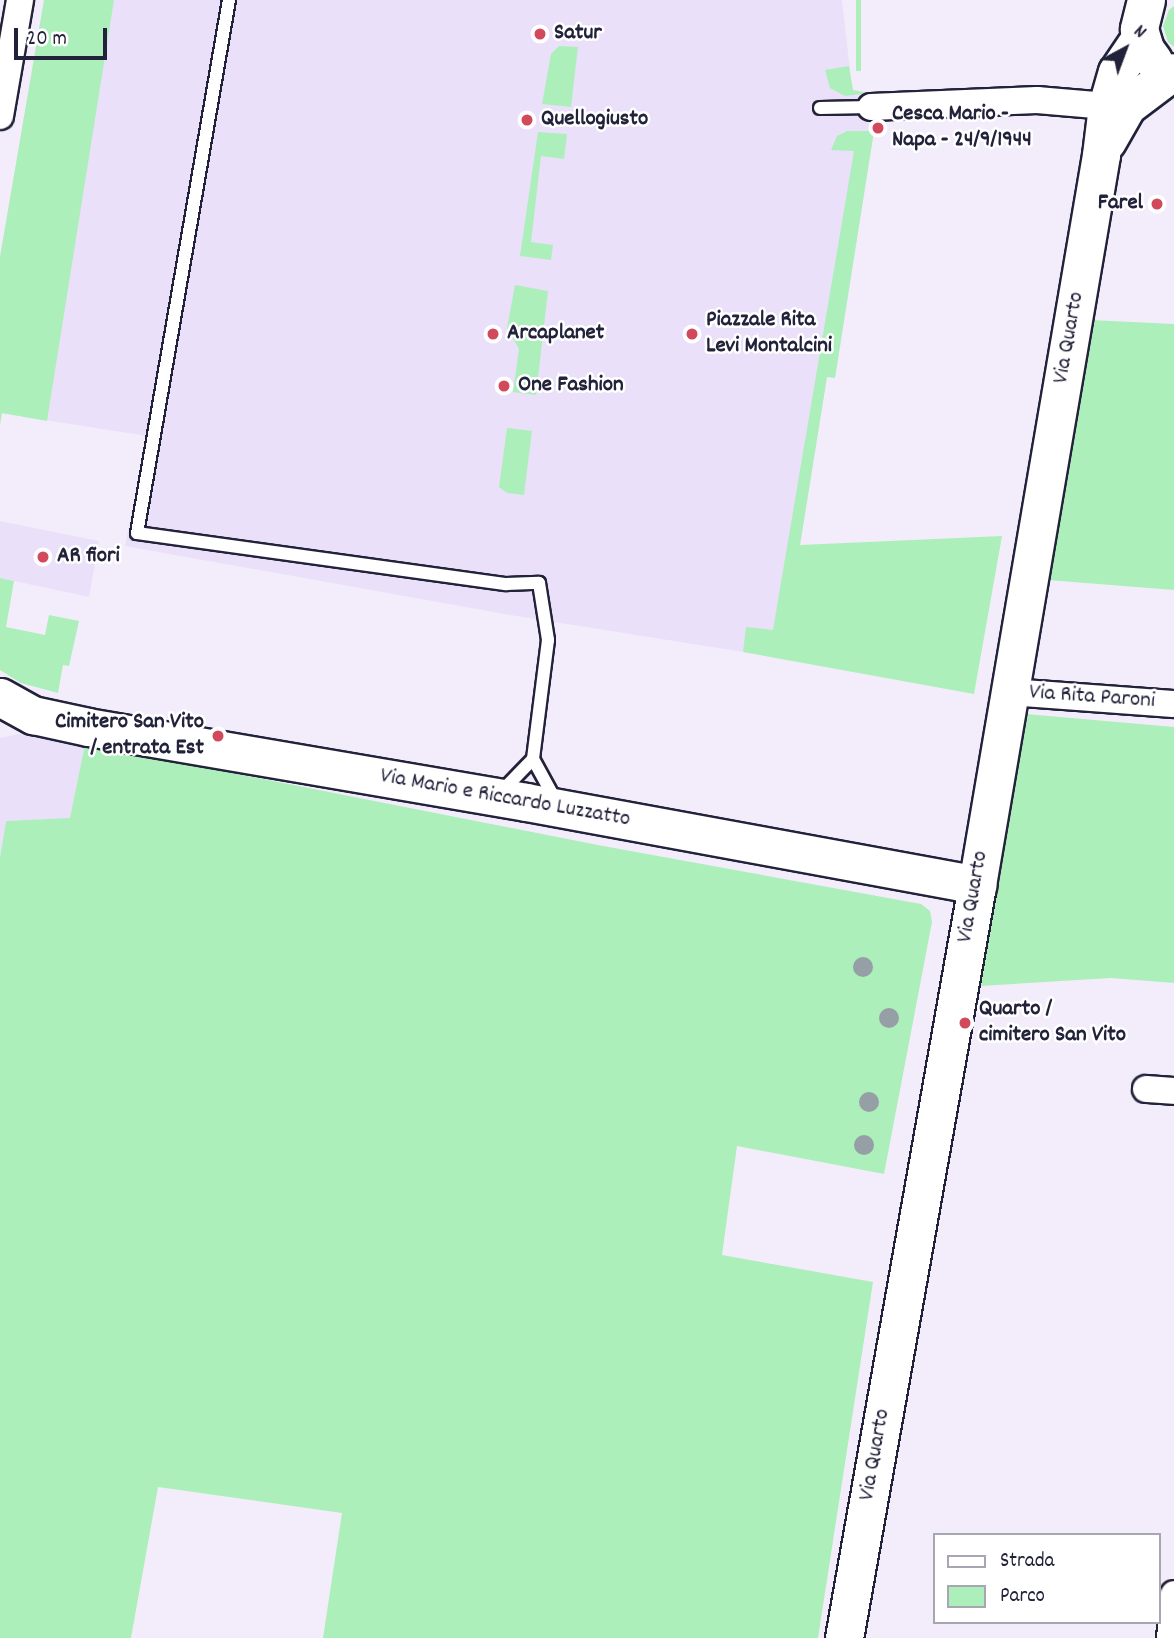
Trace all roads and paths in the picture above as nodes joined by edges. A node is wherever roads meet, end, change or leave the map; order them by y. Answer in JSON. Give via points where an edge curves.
{"nodes":[{"id":1,"x":20,"y":0,"type":"edge"},
{"id":2,"x":229,"y":0,"type":"edge"},
{"id":3,"x":1146,"y":0,"type":"edge"},
{"id":4,"x":1140,"y":38,"type":"junction"},
{"id":5,"x":1173,"y":73,"type":"edge"},
{"id":6,"x":1107,"y":106,"type":"junction"},
{"id":7,"x":871,"y":107,"type":"joint"},
{"id":8,"x":820,"y":108,"type":"dead end"},
{"id":9,"x":0,"y":116,"type":"edge"},
{"id":10,"x":1101,"y":155,"type":"junction"},
{"id":11,"x":1009,"y":692,"type":"junction"},
{"id":12,"x":0,"y":698,"type":"edge"},
{"id":13,"x":1174,"y":704,"type":"edge"},
{"id":14,"x":17,"y":717,"type":"edge"},
{"id":15,"x":533,"y":759,"type":"junction"},
{"id":16,"x":496,"y":797,"type":"junction"},
{"id":17,"x":560,"y":808,"type":"junction"},
{"id":18,"x":977,"y":885,"type":"junction"},
{"id":19,"x":1146,"y":1089,"type":"dead end"},
{"id":20,"x":1174,"y":1091,"type":"edge"},
{"id":21,"x":1174,"y":1594,"type":"edge"},
{"id":22,"x":844,"y":1638,"type":"edge"},
{"id":23,"x":1170,"y":1638,"type":"edge"}],
"edges":[{"from":1,"to":9,"type":"street"},
{"from":2,"to":15,"type":"lane","via":[[137,533],[506,584],[539,583],[548,640]]},
{"from":3,"to":4,"type":"street","via":[[1139,21]]},
{"from":4,"to":5,"type":"street","via":[[1151,58]]},
{"from":4,"to":6,"type":"street","name":"Via Quarto","via":[[1116,72]]},
{"from":5,"to":10,"type":"street","name":"Via Quarto","via":[[1127,106]]},
{"from":6,"to":7,"type":"street","via":[[1037,100]]},
{"from":6,"to":10,"type":"street","name":"Via Quarto"},
{"from":7,"to":8,"type":"lane"},
{"from":10,"to":11,"type":"street","name":"Via Quarto"},
{"from":11,"to":13,"type":"street","name":"Via Rita Paroni"},
{"from":11,"to":18,"type":"street","name":"Via Quarto"},
{"from":12,"to":14,"type":"street","name":"Via Mario e Riccardo Luzzatto"},
{"from":14,"to":16,"type":"street","name":"Via Mario e Riccardo Luzzatto"},
{"from":15,"to":16,"type":"lane"},
{"from":15,"to":17,"type":"lane"},
{"from":16,"to":17,"type":"street","name":"Via Mario e Riccardo Luzzatto"},
{"from":17,"to":18,"type":"street","name":"Via Mario e Riccardo Luzzatto"},
{"from":18,"to":22,"type":"street","name":"Via Quarto"},
{"from":19,"to":20,"type":"street"},
{"from":21,"to":23,"type":"street"}]}
